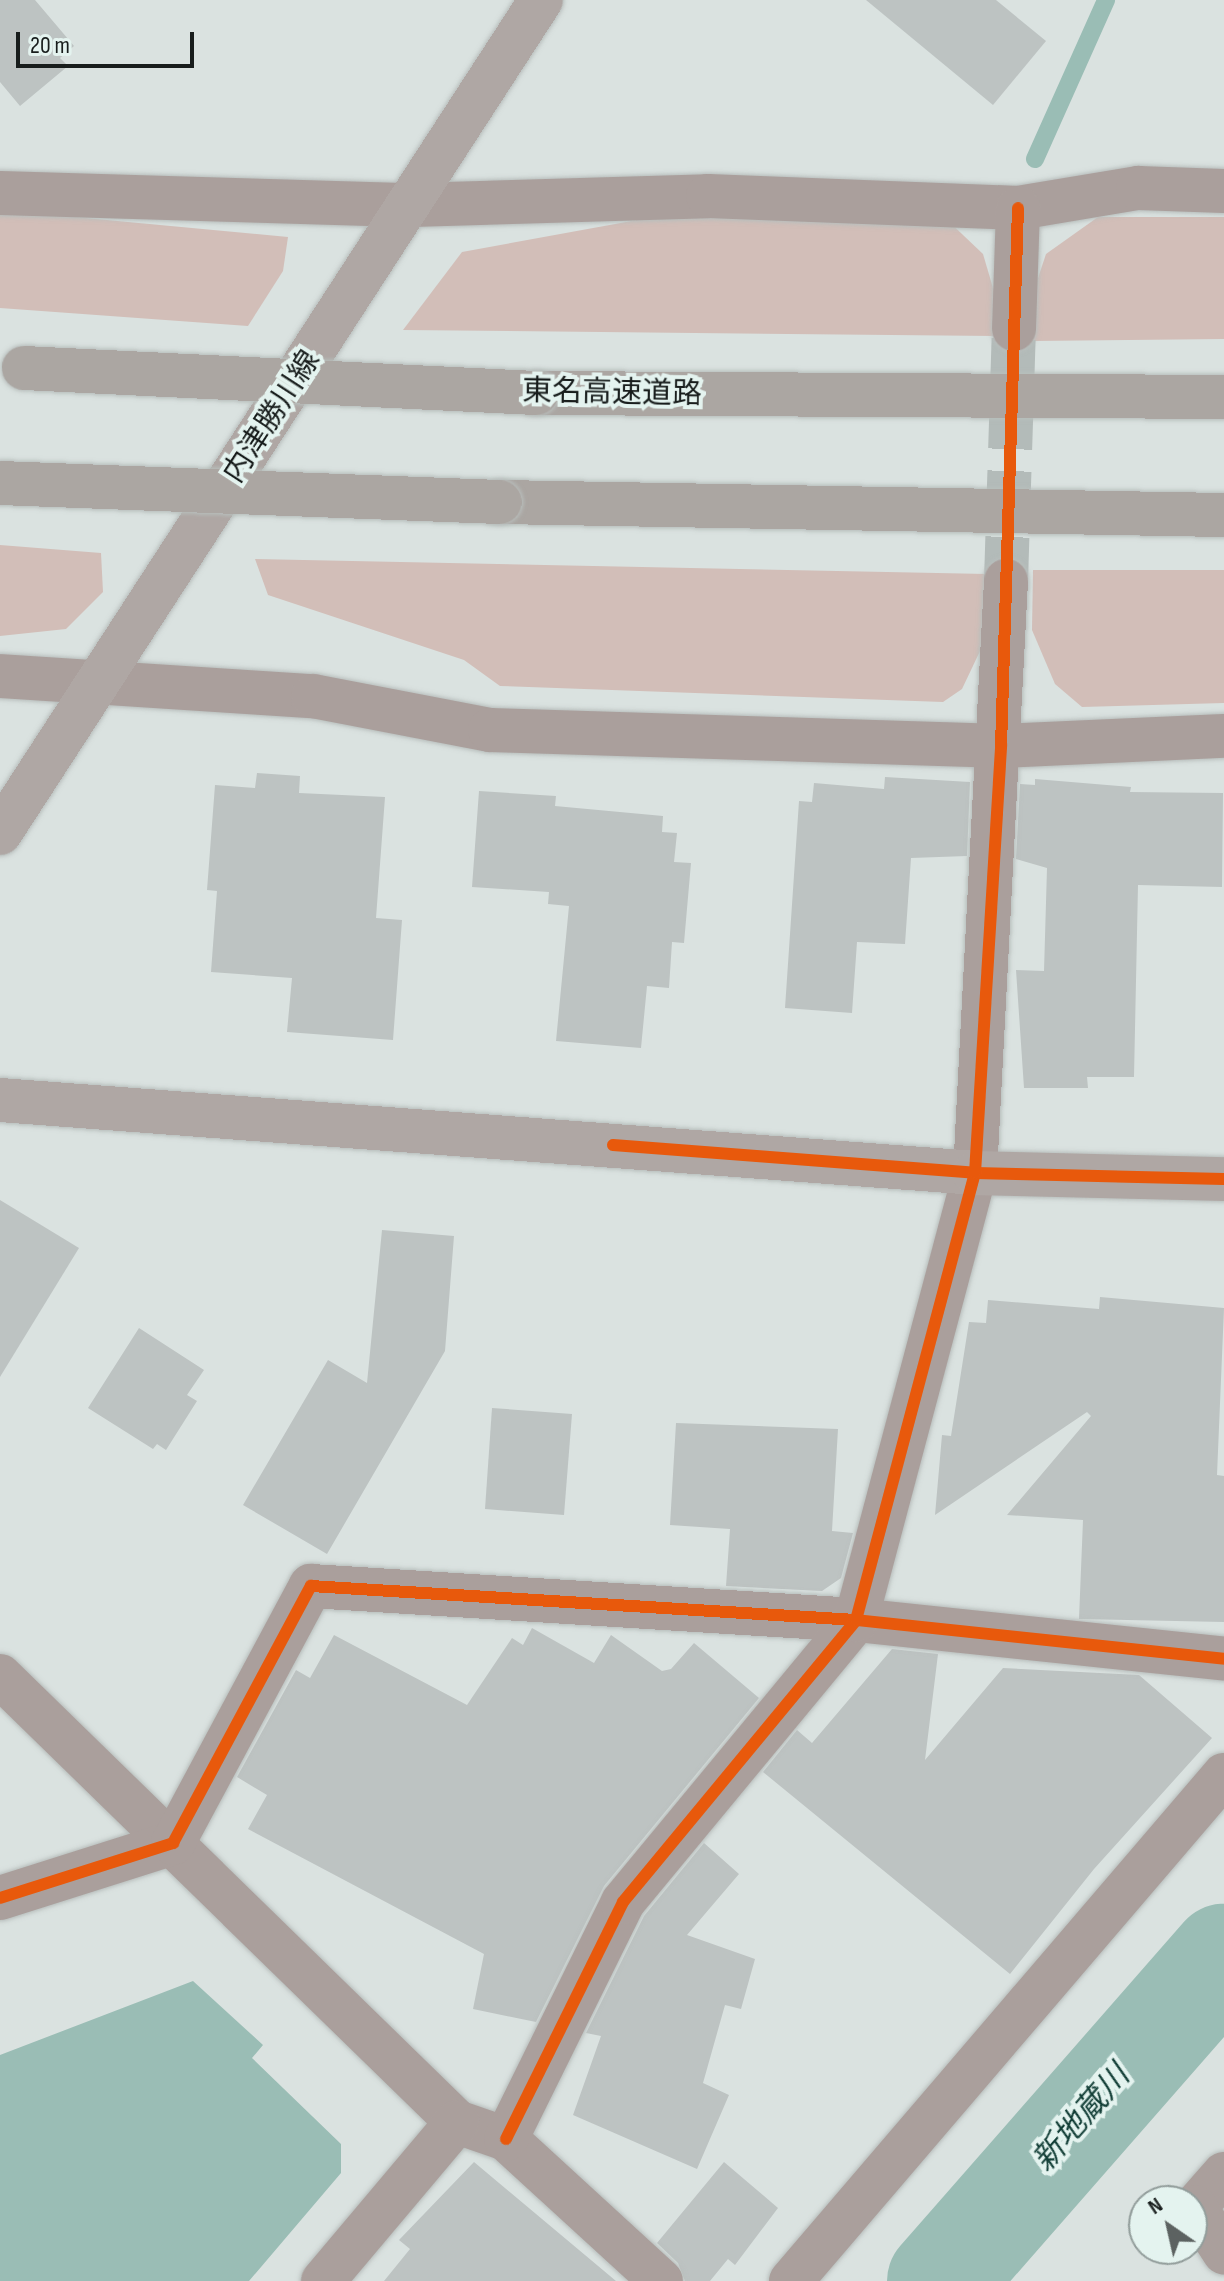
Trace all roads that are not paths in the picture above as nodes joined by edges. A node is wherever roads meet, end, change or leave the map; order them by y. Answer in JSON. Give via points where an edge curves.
{"nodes":[{"id":1,"x":541,"y":0,"type":"edge"},
{"id":2,"x":1224,"y":191,"type":"edge"},
{"id":3,"x":0,"y":193,"type":"edge"},
{"id":4,"x":411,"y":205,"type":"junction"},
{"id":5,"x":1018,"y":208,"type":"junction"},
{"id":6,"x":1014,"y":329,"type":"tunnel mouth"},
{"id":7,"x":12,"y":367,"type":"edge"},
{"id":8,"x":1224,"y":397,"type":"edge"},
{"id":9,"x":0,"y":483,"type":"edge"},
{"id":10,"x":1224,"y":515,"type":"edge"},
{"id":11,"x":1006,"y":581,"type":"tunnel mouth"},
{"id":12,"x":0,"y":676,"type":"edge"},
{"id":13,"x":98,"y":682,"type":"junction"},
{"id":14,"x":1224,"y":736,"type":"edge"},
{"id":15,"x":1001,"y":746,"type":"junction"},
{"id":16,"x":0,"y":833,"type":"edge"},
{"id":17,"x":0,"y":1100,"type":"edge"},
{"id":18,"x":975,"y":1173,"type":"junction"},
{"id":19,"x":1224,"y":1179,"type":"edge"},
{"id":20,"x":856,"y":1620,"type":"junction"},
{"id":21,"x":1224,"y":1659,"type":"edge"},
{"id":22,"x":0,"y":1676,"type":"edge"},
{"id":23,"x":1224,"y":1775,"type":"edge"},
{"id":24,"x":173,"y":1843,"type":"junction"},
{"id":25,"x":0,"y":1898,"type":"edge"},
{"id":26,"x":457,"y":2122,"type":"junction"},
{"id":27,"x":506,"y":2139,"type":"junction"},
{"id":28,"x":1224,"y":2174,"type":"edge"},
{"id":29,"x":1224,"y":2252,"type":"edge"},
{"id":30,"x":323,"y":2281,"type":"edge"},
{"id":31,"x":661,"y":2281,"type":"edge"},
{"id":32,"x":791,"y":2281,"type":"edge"}],
"edges":[{"from":1,"to":4,"type":"street","name":"内津勝川線"},
{"from":2,"to":5,"type":"street","via":[[1138,188]]},
{"from":3,"to":4,"type":"street"},
{"from":4,"to":5,"type":"street","via":[[708,196]]},
{"from":4,"to":13,"type":"street","name":"内津勝川線"},
{"from":5,"to":6,"type":"street"},
{"from":7,"to":8,"type":"highway","name":"東名高速道路","bridge":true,"via":[[536,393]]},
{"from":9,"to":10,"type":"highway","bridge":true,"via":[[500,502]]},
{"from":11,"to":15,"type":"street"},
{"from":12,"to":13,"type":"street"},
{"from":13,"to":15,"type":"street","via":[[313,696],[490,730]]},
{"from":13,"to":16,"type":"street","name":"内津勝川線"},
{"from":14,"to":15,"type":"street"},
{"from":15,"to":18,"type":"street"},
{"from":17,"to":18,"type":"street"},
{"from":18,"to":19,"type":"street"},
{"from":18,"to":20,"type":"street"},
{"from":20,"to":21,"type":"street"},
{"from":20,"to":24,"type":"street","via":[[311,1586]]},
{"from":20,"to":27,"type":"street","via":[[623,1902]]},
{"from":22,"to":24,"type":"street"},
{"from":23,"to":32,"type":"street"},
{"from":24,"to":25,"type":"street"},
{"from":24,"to":26,"type":"street"},
{"from":26,"to":27,"type":"street"},
{"from":26,"to":30,"type":"street"},
{"from":27,"to":31,"type":"street"},
{"from":28,"to":29,"type":"street","via":[[1195,2207]]}]}
